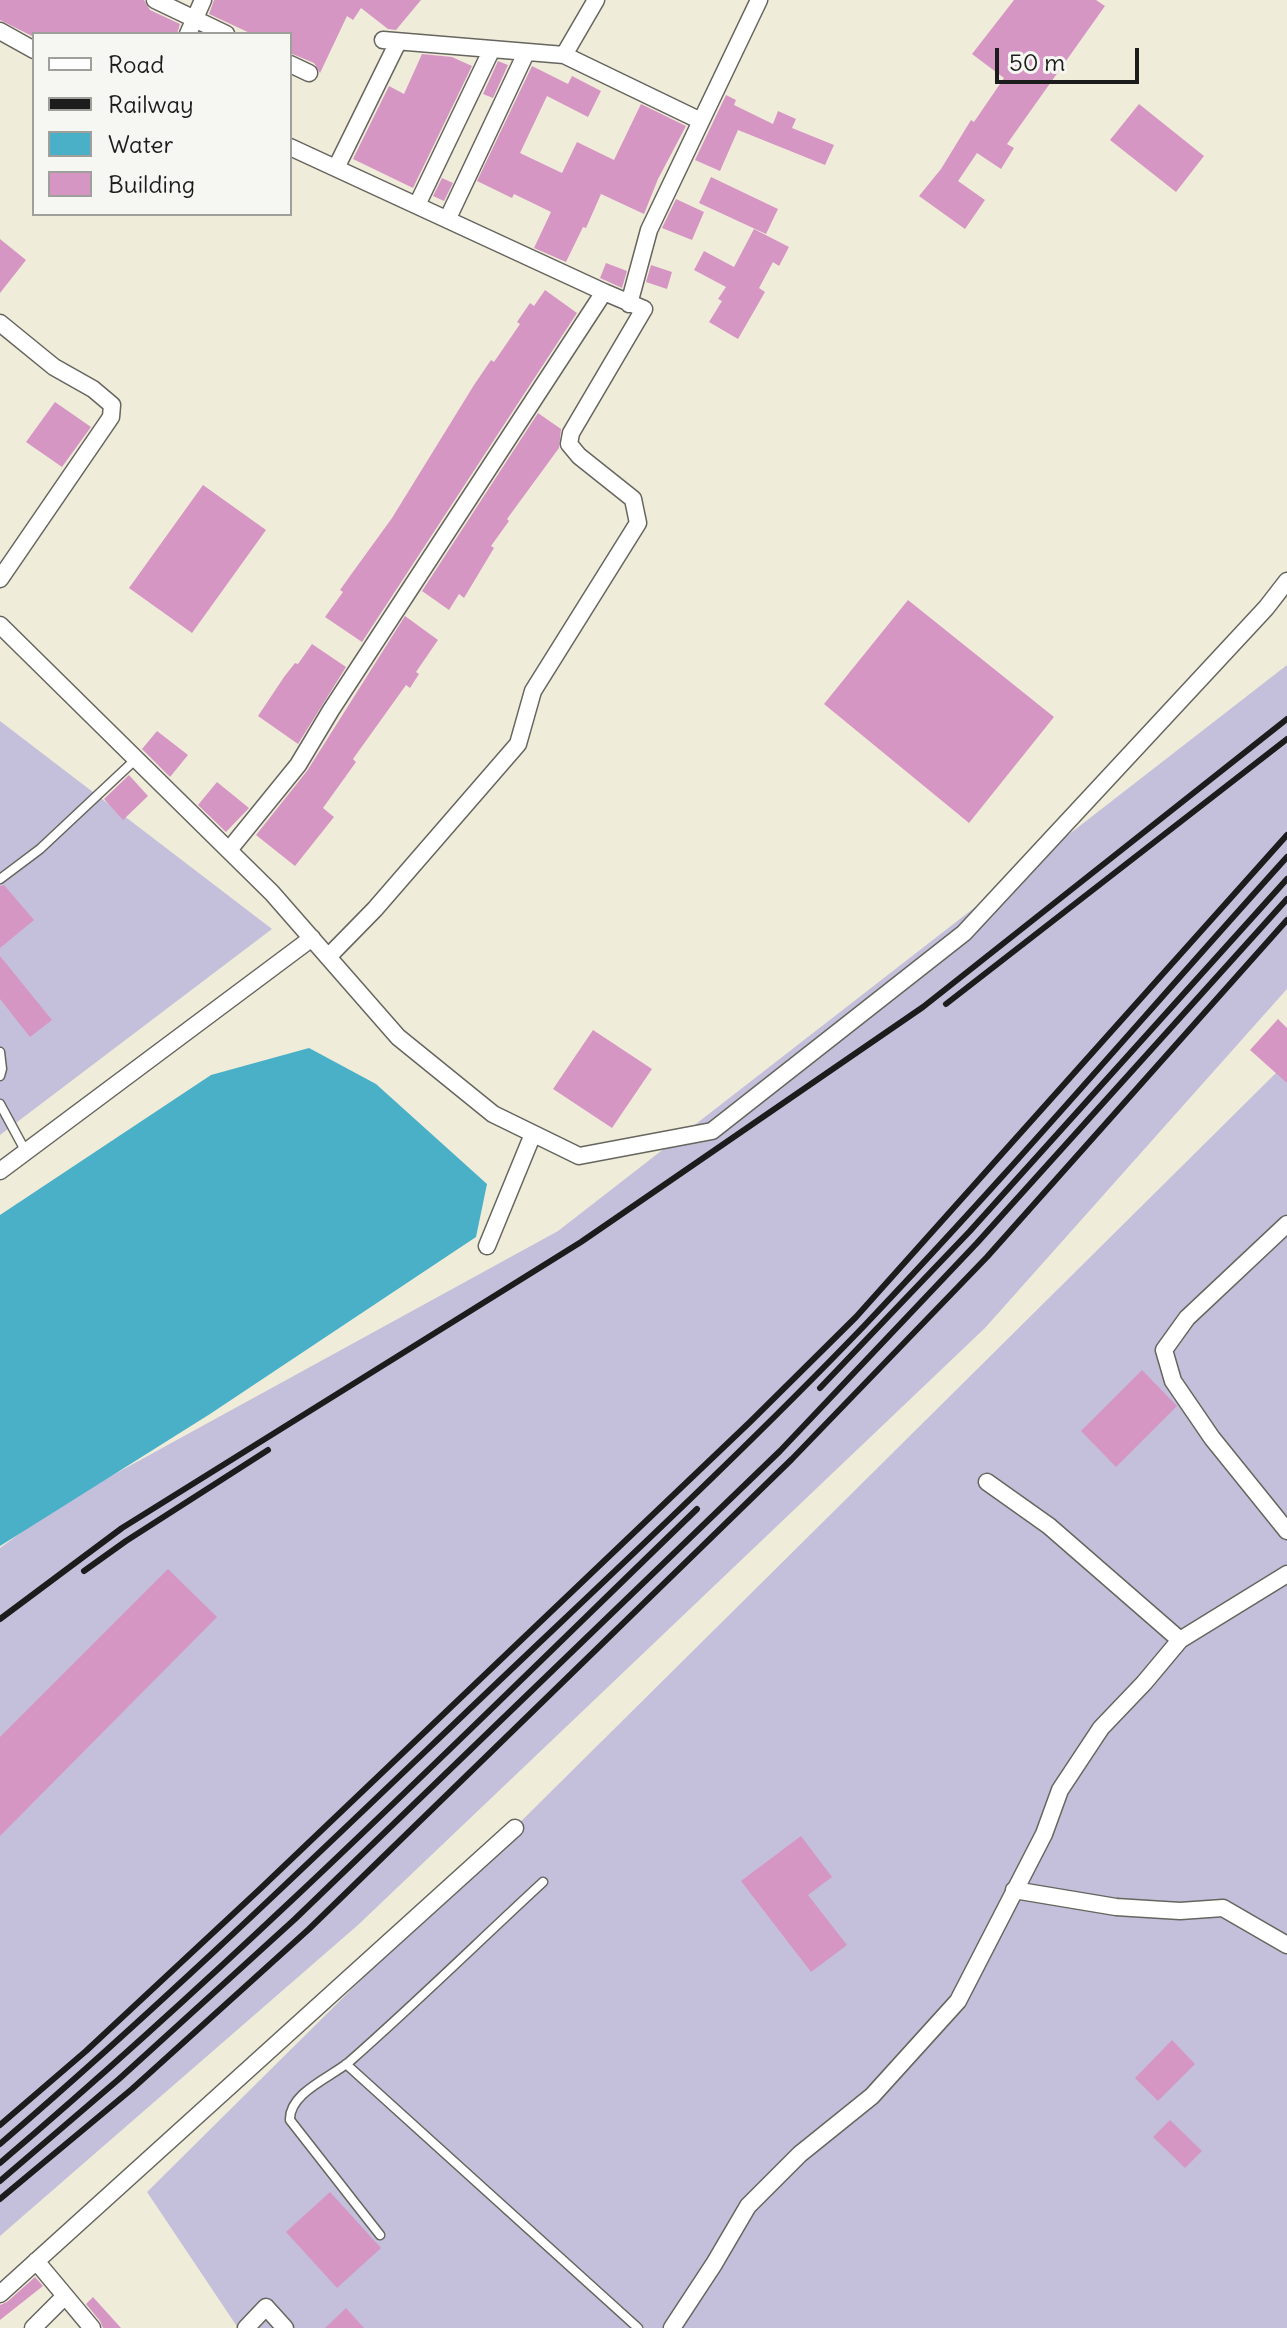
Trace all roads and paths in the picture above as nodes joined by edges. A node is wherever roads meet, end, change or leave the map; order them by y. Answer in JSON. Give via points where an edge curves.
{"nodes":[{"id":1,"x":155,"y":0,"type":"edge"},
{"id":2,"x":203,"y":0,"type":"edge"},
{"id":3,"x":596,"y":0,"type":"edge"},
{"id":4,"x":759,"y":0,"type":"edge"},
{"id":5,"x":191,"y":27,"type":"edge"},
{"id":6,"x":0,"y":31,"type":"edge"},
{"id":7,"x":216,"y":32,"type":"edge"},
{"id":8,"x":32,"y":49,"type":"edge"},
{"id":9,"x":492,"y":49,"type":"junction"},
{"id":10,"x":526,"y":53,"type":"junction"},
{"id":11,"x":564,"y":55,"type":"junction"},
{"id":12,"x":292,"y":65,"type":"edge"},
{"id":13,"x":309,"y":73,"type":"dead end"},
{"id":14,"x":701,"y":121,"type":"junction"},
{"id":15,"x":292,"y":148,"type":"edge"},
{"id":16,"x":336,"y":168,"type":"junction"},
{"id":17,"x":417,"y":205,"type":"junction"},
{"id":18,"x":448,"y":218,"type":"junction"},
{"id":19,"x":604,"y":292,"type":"junction"},
{"id":20,"x":629,"y":304,"type":"junction"},
{"id":21,"x":0,"y":323,"type":"edge"},
{"id":22,"x":0,"y":579,"type":"edge"},
{"id":23,"x":1287,"y":581,"type":"edge"},
{"id":24,"x":0,"y":625,"type":"edge"},
{"id":25,"x":136,"y":759,"type":"junction"},
{"id":26,"x":229,"y":850,"type":"junction"},
{"id":27,"x":0,"y":879,"type":"edge"},
{"id":28,"x":312,"y":938,"type":"junction"},
{"id":29,"x":328,"y":957,"type":"junction"},
{"id":30,"x":0,"y":1052,"type":"edge"},
{"id":31,"x":0,"y":1076,"type":"edge"},
{"id":32,"x":0,"y":1104,"type":"edge"},
{"id":33,"x":533,"y":1134,"type":"junction"},
{"id":34,"x":26,"y":1152,"type":"junction"},
{"id":35,"x":0,"y":1171,"type":"edge"},
{"id":36,"x":1287,"y":1224,"type":"edge"},
{"id":37,"x":487,"y":1246,"type":"dead end"},
{"id":38,"x":987,"y":1482,"type":"dead end"},
{"id":39,"x":1287,"y":1531,"type":"edge"},
{"id":40,"x":1287,"y":1574,"type":"edge"},
{"id":41,"x":1180,"y":1640,"type":"junction"},
{"id":42,"x":515,"y":1828,"type":"dead end"},
{"id":43,"x":543,"y":1882,"type":"dead end"},
{"id":44,"x":1014,"y":1890,"type":"junction"},
{"id":45,"x":1287,"y":1945,"type":"edge"},
{"id":46,"x":346,"y":2064,"type":"junction"},
{"id":47,"x":380,"y":2235,"type":"dead end"},
{"id":48,"x":36,"y":2261,"type":"junction"},
{"id":49,"x":0,"y":2294,"type":"edge"},
{"id":50,"x":65,"y":2296,"type":"junction"},
{"id":51,"x":33,"y":2328,"type":"edge"},
{"id":52,"x":92,"y":2328,"type":"edge"},
{"id":53,"x":246,"y":2328,"type":"edge"},
{"id":54,"x":285,"y":2328,"type":"edge"},
{"id":55,"x":638,"y":2328,"type":"edge"},
{"id":56,"x":672,"y":2328,"type":"edge"}],
"edges":[{"from":1,"to":5,"type":"street"},
{"from":2,"to":5,"type":"street"},
{"from":3,"to":11,"type":"street"},
{"from":4,"to":14,"type":"street"},
{"from":5,"to":7,"type":"street"},
{"from":6,"to":8,"type":"street"},
{"from":9,"to":10,"type":"street"},
{"from":9,"to":16,"type":"street","via":[[390,41]]},
{"from":9,"to":17,"type":"street"},
{"from":10,"to":11,"type":"street"},
{"from":10,"to":18,"type":"street"},
{"from":11,"to":14,"type":"street"},
{"from":12,"to":13,"type":"street"},
{"from":14,"to":20,"type":"street","via":[[649,230]]},
{"from":15,"to":16,"type":"street"},
{"from":16,"to":17,"type":"street"},
{"from":17,"to":18,"type":"street"},
{"from":18,"to":19,"type":"street"},
{"from":19,"to":20,"type":"street"},
{"from":19,"to":26,"type":"street","via":[[298,765]]},
{"from":20,"to":29,"type":"street","via":[[644,309],[569,444],[633,499],[638,523],[533,691],[518,744]]},
{"from":21,"to":22,"type":"street","via":[[112,405],[111,417]]},
{"from":23,"to":33,"type":"street","via":[[964,933],[712,1131],[579,1156]]},
{"from":24,"to":25,"type":"street"},
{"from":25,"to":26,"type":"street"},
{"from":25,"to":27,"type":"lane"},
{"from":26,"to":28,"type":"street"},
{"from":28,"to":29,"type":"street"},
{"from":28,"to":34,"type":"street"},
{"from":29,"to":33,"type":"street","via":[[398,1037],[493,1114]]},
{"from":30,"to":31,"type":"lane"},
{"from":32,"to":34,"type":"lane"},
{"from":33,"to":37,"type":"street"},
{"from":34,"to":35,"type":"street"},
{"from":36,"to":39,"type":"street","via":[[1187,1318],[1164,1350],[1173,1381]]},
{"from":38,"to":41,"type":"street","via":[[1049,1526]]},
{"from":40,"to":41,"type":"street"},
{"from":41,"to":44,"type":"street","via":[[1101,1728],[1060,1790]]},
{"from":42,"to":48,"type":"street"},
{"from":43,"to":46,"type":"lane"},
{"from":44,"to":45,"type":"street","via":[[1116,1907],[1223,1908]]},
{"from":44,"to":56,"type":"street","via":[[958,2001],[872,2096],[800,2154],[748,2206]]},
{"from":46,"to":47,"type":"lane","via":[[297,2100],[290,2120]]},
{"from":46,"to":55,"type":"lane"},
{"from":48,"to":49,"type":"street"},
{"from":48,"to":50,"type":"street"},
{"from":50,"to":51,"type":"street"},
{"from":50,"to":52,"type":"street"},
{"from":53,"to":54,"type":"street","via":[[266,2307]]}]}
